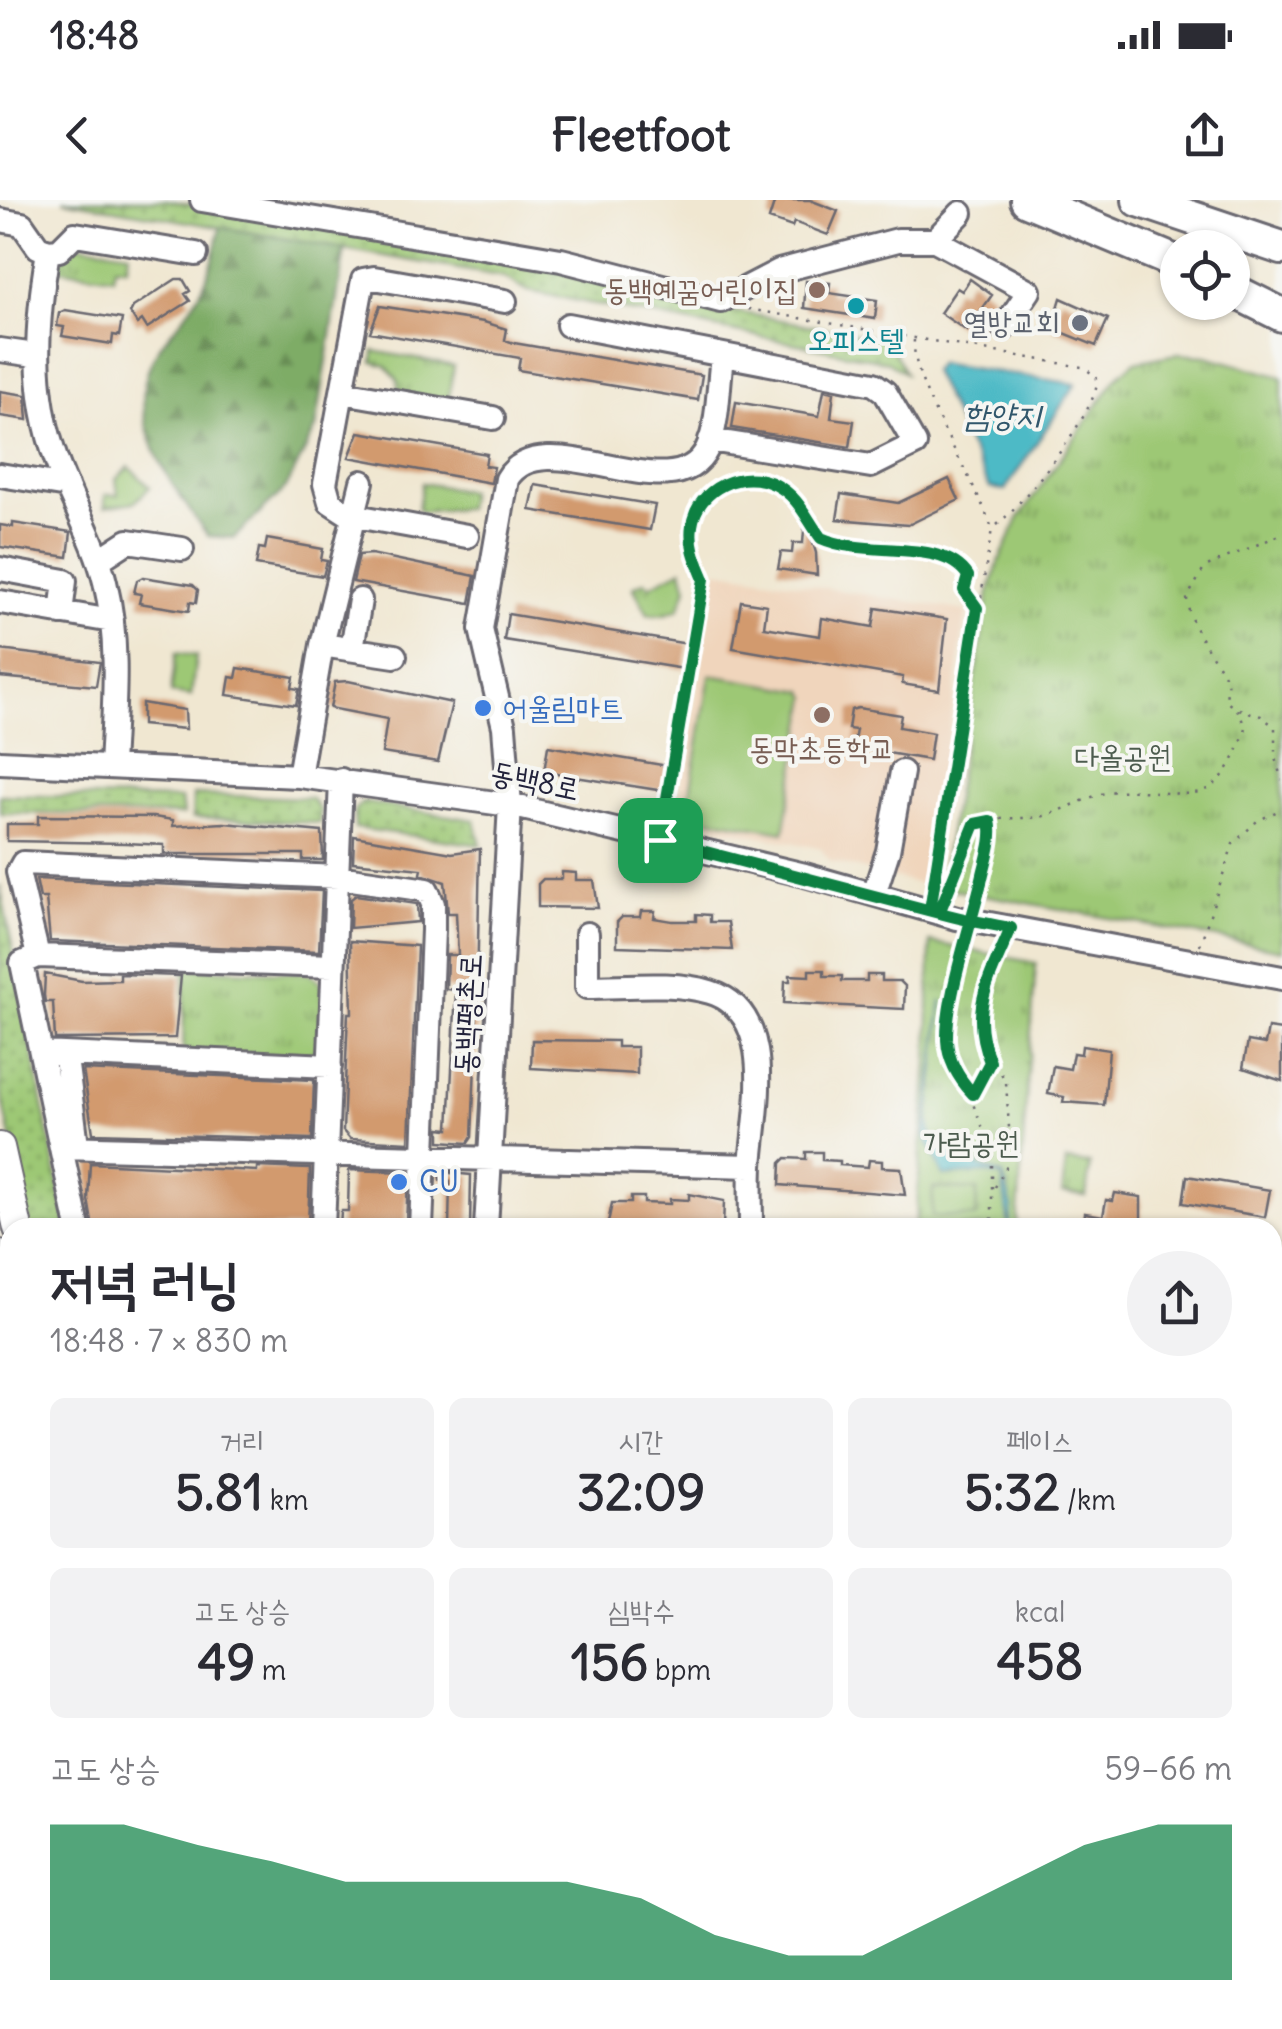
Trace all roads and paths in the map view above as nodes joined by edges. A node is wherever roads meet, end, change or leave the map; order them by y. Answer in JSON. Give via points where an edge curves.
{"nodes":[{"id":1,"x":202,"y":200,"type":"edge"},
{"id":2,"x":1026,"y":200,"type":"edge"},
{"id":3,"x":1139,"y":200,"type":"edge"},
{"id":4,"x":961,"y":213,"type":"dead end"},
{"id":5,"x":0,"y":220,"type":"edge"},
{"id":6,"x":935,"y":240,"type":"junction"},
{"id":7,"x":1282,"y":248,"type":"edge"},
{"id":8,"x":48,"y":251,"type":"junction"},
{"id":9,"x":196,"y":254,"type":"dead end"},
{"id":10,"x":1160,"y":256,"type":"edge"},
{"id":11,"x":1250,"y":299,"type":"edge"},
{"id":12,"x":506,"y":301,"type":"dead end"},
{"id":13,"x":721,"y":301,"type":"junction"},
{"id":14,"x":1282,"y":315,"type":"edge"},
{"id":15,"x":568,"y":325,"type":"dead end"},
{"id":16,"x":1004,"y":328,"type":"dead end"},
{"id":17,"x":914,"y":340,"type":"junction"},
{"id":18,"x":0,"y":350,"type":"edge"},
{"id":19,"x":36,"y":355,"type":"junction"},
{"id":20,"x":722,"y":357,"type":"junction"},
{"id":21,"x":342,"y":392,"type":"junction"},
{"id":22,"x":493,"y":418,"type":"dead end"},
{"id":23,"x":710,"y":440,"type":"junction"},
{"id":24,"x":0,"y":475,"type":"edge"},
{"id":25,"x":362,"y":482,"type":"dead end"},
{"id":26,"x":67,"y":486,"type":"junction"},
{"id":27,"x":350,"y":515,"type":"junction"},
{"id":28,"x":992,"y":529,"type":"junction"},
{"id":29,"x":1282,"y":534,"type":"edge"},
{"id":30,"x":467,"y":536,"type":"dead end"},
{"id":31,"x":182,"y":549,"type":"dead end"},
{"id":32,"x":99,"y":560,"type":"junction"},
{"id":33,"x":0,"y":569,"type":"edge"},
{"id":34,"x":984,"y":569,"type":"junction"},
{"id":35,"x":968,"y":576,"type":"junction"},
{"id":36,"x":360,"y":600,"type":"dead end"},
{"id":37,"x":0,"y":602,"type":"edge"},
{"id":38,"x":977,"y":608,"type":"junction"},
{"id":39,"x":61,"y":612,"type":"junction"},
{"id":40,"x":112,"y":622,"type":"junction"},
{"id":41,"x":322,"y":645,"type":"junction"},
{"id":42,"x":352,"y":649,"type":"junction"},
{"id":43,"x":395,"y":656,"type":"dead end"},
{"id":44,"x":1237,"y":709,"type":"junction"},
{"id":45,"x":0,"y":762,"type":"edge"},
{"id":46,"x":111,"y":766,"type":"junction"},
{"id":47,"x":902,"y":772,"type":"dead end"},
{"id":48,"x":299,"y":776,"type":"junction"},
{"id":49,"x":341,"y":780,"type":"junction"},
{"id":50,"x":1282,"y":780,"type":"edge"},
{"id":51,"x":510,"y":804,"type":"junction"},
{"id":52,"x":1282,"y":809,"type":"edge"},
{"id":53,"x":990,"y":821,"type":"junction"},
{"id":54,"x":660,"y":840,"type":"junction"},
{"id":55,"x":338,"y":877,"type":"junction"},
{"id":56,"x":874,"y":894,"type":"junction"},
{"id":57,"x":935,"y":912,"type":"junction"},
{"id":58,"x":1011,"y":928,"type":"junction"},
{"id":59,"x":588,"y":934,"type":"dead end"},
{"id":60,"x":38,"y":956,"type":"junction"},
{"id":61,"x":1195,"y":962,"type":"junction"},
{"id":62,"x":333,"y":966,"type":"junction"},
{"id":63,"x":1282,"y":978,"type":"edge"},
{"id":64,"x":42,"y":1053,"type":"junction"},
{"id":65,"x":66,"y":1058,"type":"junction"},
{"id":66,"x":990,"y":1062,"type":"junction"},
{"id":67,"x":330,"y":1066,"type":"junction"},
{"id":68,"x":973,"y":1094,"type":"junction"},
{"id":69,"x":70,"y":1146,"type":"junction"},
{"id":70,"x":0,"y":1147,"type":"edge"},
{"id":71,"x":326,"y":1152,"type":"junction"},
{"id":72,"x":422,"y":1157,"type":"junction"},
{"id":73,"x":490,"y":1162,"type":"junction"},
{"id":74,"x":751,"y":1166,"type":"junction"},
{"id":75,"x":994,"y":1188,"type":"junction"},
{"id":76,"x":16,"y":1218,"type":"edge"},
{"id":77,"x":77,"y":1218,"type":"edge"},
{"id":78,"x":323,"y":1218,"type":"edge"},
{"id":79,"x":421,"y":1218,"type":"edge"},
{"id":80,"x":487,"y":1218,"type":"edge"},
{"id":81,"x":751,"y":1218,"type":"edge"},
{"id":82,"x":992,"y":1218,"type":"edge"}],
"edges":[{"from":1,"to":13,"type":"street","via":[[561,260]]},
{"from":2,"to":10,"type":"highway"},
{"from":3,"to":7,"type":"highway"},
{"from":4,"to":6,"type":"street"},
{"from":5,"to":8,"type":"street","via":[[22,224]]},
{"from":6,"to":13,"type":"street","via":[[898,240],[780,271]]},
{"from":6,"to":16,"type":"street","via":[[1029,291]]},
{"from":8,"to":9,"type":"street","via":[[75,234]]},
{"from":8,"to":19,"type":"street"},
{"from":11,"to":14,"type":"highway"},
{"from":12,"to":21,"type":"street","via":[[363,280]]},
{"from":13,"to":17,"type":"path"},
{"from":15,"to":20,"type":"street"},
{"from":17,"to":28,"type":"path","via":[[915,367]]},
{"from":17,"to":28,"type":"path","via":[[1082,367],[1100,381],[1037,483]]},
{"from":18,"to":19,"type":"street"},
{"from":19,"to":26,"type":"street","via":[[46,430]]},
{"from":20,"to":23,"type":"street"},
{"from":20,"to":23,"type":"street","via":[[874,384],[914,444],[871,466]]},
{"from":21,"to":22,"type":"street"},
{"from":21,"to":27,"type":"street","via":[[326,492]]},
{"from":23,"to":51,"type":"street","name":"동백평촌로","via":[[701,458],[677,472],[547,458],[522,464],[507,479],[481,629],[504,728]]},
{"from":24,"to":26,"type":"street"},
{"from":25,"to":27,"type":"street"},
{"from":26,"to":32,"type":"street"},
{"from":27,"to":30,"type":"street"},
{"from":27,"to":41,"type":"street"},
{"from":28,"to":34,"type":"path"},
{"from":29,"to":44,"type":"path","via":[[1205,567],[1187,598],[1192,624],[1218,659],[1228,703]]},
{"from":31,"to":32,"type":"street","via":[[128,541]]},
{"from":32,"to":40,"type":"street"},
{"from":33,"to":39,"type":"street","via":[[66,580]]},
{"from":34,"to":35,"type":"path"},
{"from":34,"to":38,"type":"path"},
{"from":35,"to":38,"type":"path","via":[[964,590]]},
{"from":35,"to":54,"type":"path","via":[[939,553],[864,550],[821,538],[796,500],[768,481],[743,478],[708,494],[692,522],[704,579]]},
{"from":36,"to":42,"type":"street"},
{"from":37,"to":39,"type":"street"},
{"from":38,"to":57,"type":"path"},
{"from":39,"to":40,"type":"street"},
{"from":40,"to":46,"type":"street"},
{"from":41,"to":42,"type":"street"},
{"from":41,"to":48,"type":"street"},
{"from":42,"to":43,"type":"street"},
{"from":44,"to":50,"type":"path","via":[[1274,728]]},
{"from":44,"to":53,"type":"path","via":[[1246,728],[1242,741],[1205,792],[1176,797],[1116,790],[1038,817]]},
{"from":45,"to":46,"type":"street","name":"동백8로"},
{"from":46,"to":48,"type":"street","name":"동백8로"},
{"from":47,"to":56,"type":"street"},
{"from":48,"to":49,"type":"street","name":"동백8로"},
{"from":49,"to":51,"type":"street","name":"동백8로"},
{"from":49,"to":55,"type":"street"},
{"from":51,"to":54,"type":"street","name":"동백8로"},
{"from":51,"to":73,"type":"street","name":"동백평촌로"},
{"from":52,"to":61,"type":"path","via":[[1233,844]]},
{"from":53,"to":57,"type":"path","via":[[975,824]]},
{"from":53,"to":68,"type":"path","bridge":true,"via":[[947,1041],[959,1078]]},
{"from":54,"to":56,"type":"street","name":"동백8로"},
{"from":55,"to":60,"type":"street","via":[[23,863],[18,872]]},
{"from":55,"to":62,"type":"street"},
{"from":55,"to":72,"type":"street","via":[[427,890],[433,904]]},
{"from":56,"to":57,"type":"street","name":"동백8로"},
{"from":57,"to":58,"type":"street","name":"동백8로"},
{"from":58,"to":61,"type":"street","name":"동백8로"},
{"from":58,"to":66,"type":"path","via":[[980,1006],[979,1034]]},
{"from":59,"to":74,"type":"street","via":[[587,987],[713,993],[744,1018],[755,1044],[758,1105]]},
{"from":60,"to":62,"type":"street"},
{"from":60,"to":64,"type":"street","via":[[22,963]]},
{"from":61,"to":63,"type":"street","name":"동백8로"},
{"from":62,"to":67,"type":"street"},
{"from":64,"to":65,"type":"street"},
{"from":64,"to":69,"type":"street"},
{"from":65,"to":67,"type":"street"},
{"from":65,"to":69,"type":"street"},
{"from":66,"to":68,"type":"path"},
{"from":66,"to":75,"type":"path","via":[[1006,1082],[1010,1144]]},
{"from":67,"to":71,"type":"street"},
{"from":68,"to":75,"type":"path","via":[[992,1150]]},
{"from":69,"to":71,"type":"street"},
{"from":69,"to":77,"type":"street"},
{"from":70,"to":76,"type":"main road"},
{"from":71,"to":72,"type":"street"},
{"from":71,"to":78,"type":"street"},
{"from":72,"to":73,"type":"street"},
{"from":72,"to":79,"type":"street"},
{"from":73,"to":74,"type":"street"},
{"from":73,"to":80,"type":"street","name":"동백평촌로"},
{"from":74,"to":81,"type":"street"},
{"from":75,"to":82,"type":"path"}]}
